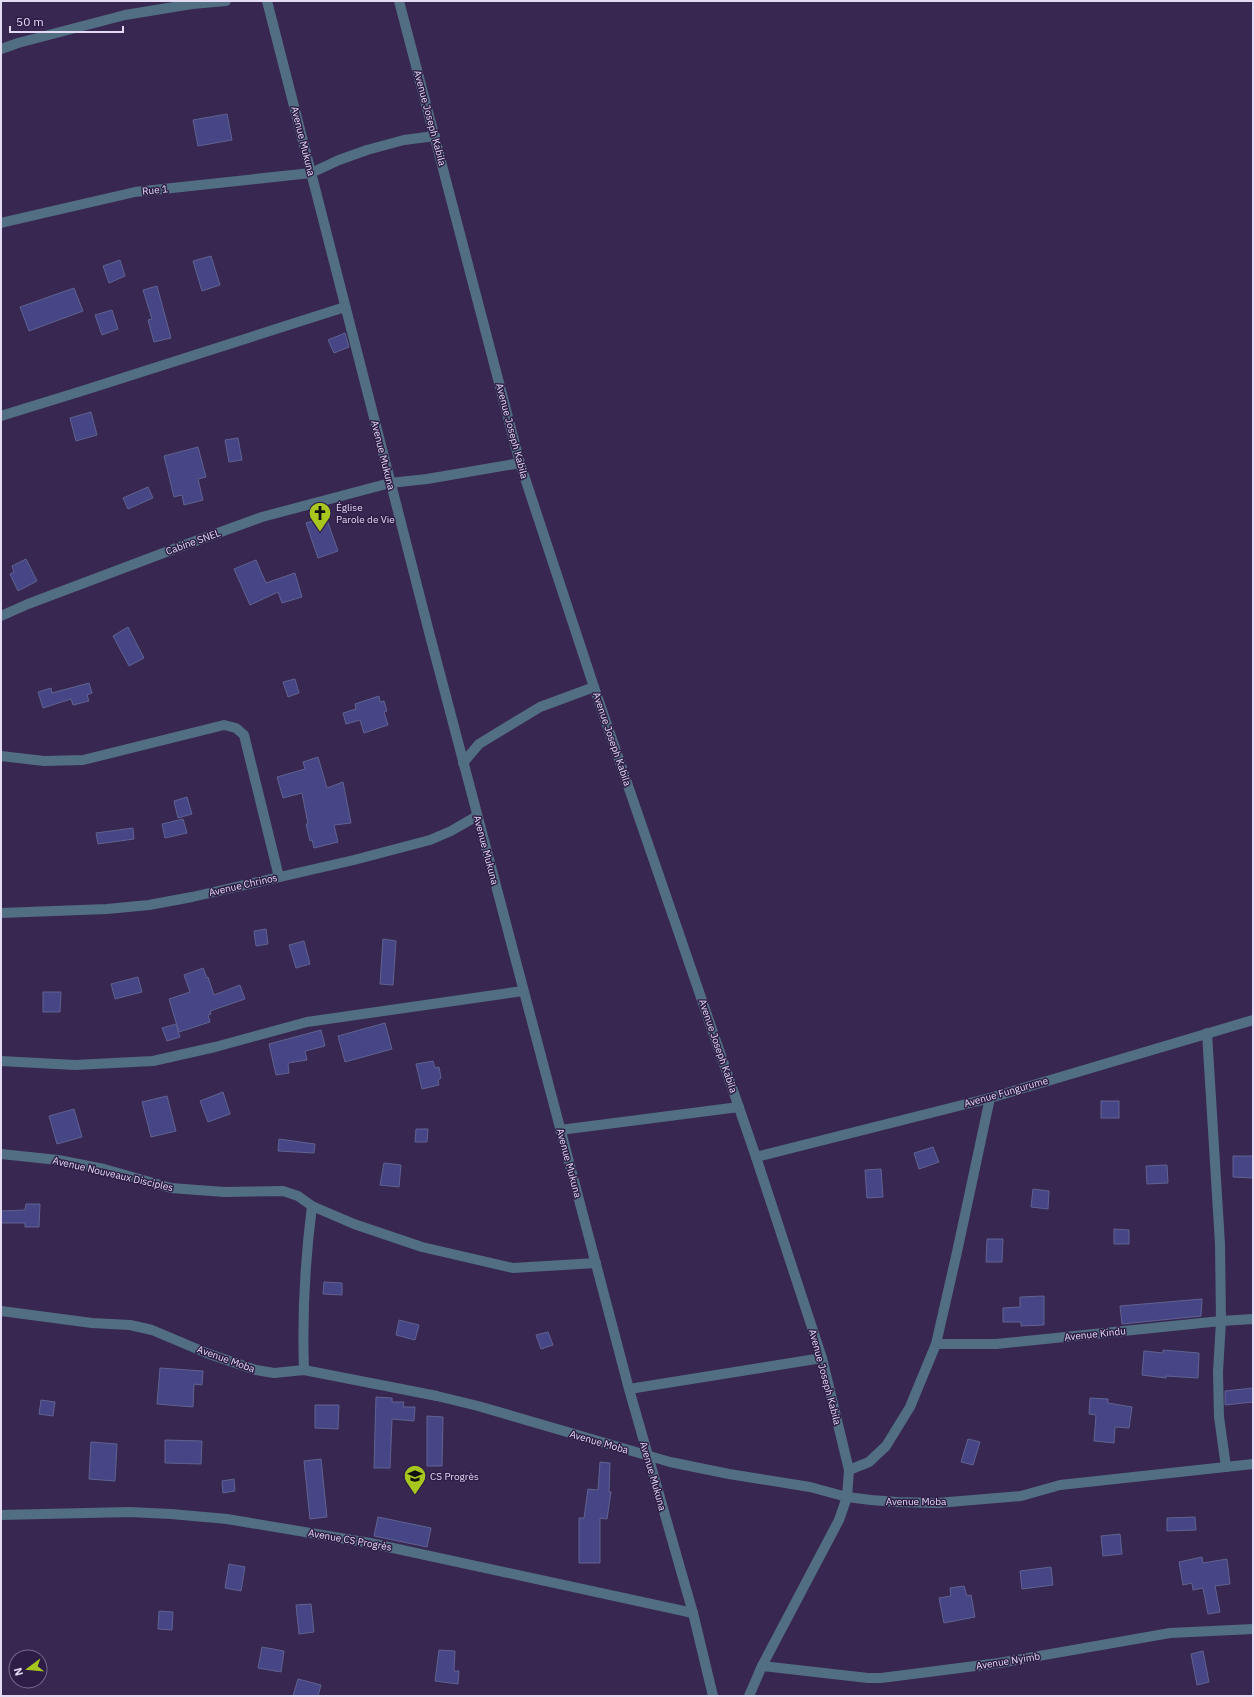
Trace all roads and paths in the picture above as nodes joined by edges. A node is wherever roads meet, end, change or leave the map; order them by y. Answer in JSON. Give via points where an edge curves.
{"nodes":[{"id":1,"x":226,"y":1,"type":"edge"},
{"id":2,"x":267,"y":1,"type":"edge"},
{"id":3,"x":399,"y":1,"type":"edge"},
{"id":4,"x":1,"y":49,"type":"edge"},
{"id":5,"x":435,"y":136,"type":"junction"},
{"id":6,"x":311,"y":174,"type":"junction"},
{"id":7,"x":1,"y":223,"type":"edge"},
{"id":8,"x":345,"y":306,"type":"junction"},
{"id":9,"x":1,"y":416,"type":"edge"},
{"id":10,"x":520,"y":463,"type":"junction"},
{"id":11,"x":390,"y":483,"type":"junction"},
{"id":12,"x":1,"y":616,"type":"edge"},
{"id":13,"x":594,"y":687,"type":"junction"},
{"id":14,"x":1,"y":756,"type":"edge"},
{"id":15,"x":463,"y":763,"type":"junction"},
{"id":16,"x":477,"y":816,"type":"junction"},
{"id":17,"x":279,"y":877,"type":"junction"},
{"id":18,"x":1,"y":913,"type":"edge"},
{"id":19,"x":523,"y":991,"type":"junction"},
{"id":20,"x":1253,"y":1020,"type":"edge"},
{"id":21,"x":1207,"y":1034,"type":"junction"},
{"id":22,"x":1,"y":1061,"type":"edge"},
{"id":23,"x":990,"y":1098,"type":"junction"},
{"id":24,"x":739,"y":1106,"type":"junction"},
{"id":25,"x":560,"y":1130,"type":"junction"},
{"id":26,"x":1,"y":1154,"type":"edge"},
{"id":27,"x":756,"y":1157,"type":"junction"},
{"id":28,"x":312,"y":1206,"type":"junction"},
{"id":29,"x":596,"y":1263,"type":"junction"},
{"id":30,"x":1,"y":1312,"type":"edge"},
{"id":31,"x":1253,"y":1319,"type":"edge"},
{"id":32,"x":1221,"y":1320,"type":"junction"},
{"id":33,"x":936,"y":1344,"type":"junction"},
{"id":34,"x":822,"y":1358,"type":"junction"},
{"id":35,"x":304,"y":1370,"type":"junction"},
{"id":36,"x":629,"y":1389,"type":"junction"},
{"id":37,"x":648,"y":1456,"type":"junction"},
{"id":38,"x":1253,"y":1464,"type":"edge"},
{"id":39,"x":1226,"y":1467,"type":"junction"},
{"id":40,"x":848,"y":1470,"type":"junction"},
{"id":41,"x":847,"y":1497,"type":"junction"},
{"id":42,"x":1,"y":1515,"type":"edge"},
{"id":43,"x":692,"y":1613,"type":"junction"},
{"id":44,"x":1253,"y":1628,"type":"edge"},
{"id":45,"x":762,"y":1666,"type":"junction"},
{"id":46,"x":713,"y":1696,"type":"edge"},
{"id":47,"x":749,"y":1696,"type":"edge"}],
"edges":[{"from":1,"to":4,"type":"street","via":[[125,15]]},
{"from":2,"to":6,"type":"street","name":"Avenue Mukuna"},
{"from":3,"to":5,"type":"street","name":"Avenue Joseph Kabila"},
{"from":5,"to":6,"type":"street","via":[[404,140],[368,150],[339,160]]},
{"from":5,"to":10,"type":"street","name":"Avenue Joseph Kabila"},
{"from":6,"to":7,"type":"street","name":"Rue 1","via":[[135,192]]},
{"from":6,"to":8,"type":"street","name":"Avenue Mukuna"},
{"from":8,"to":9,"type":"street"},
{"from":8,"to":11,"type":"street","name":"Avenue Mukuna"},
{"from":10,"to":11,"type":"street","name":"Cabine SNEL"},
{"from":10,"to":13,"type":"street","name":"Avenue Joseph Kabila"},
{"from":11,"to":12,"type":"street","name":"Cabine SNEL","via":[[262,517]]},
{"from":11,"to":15,"type":"street","name":"Avenue Mukuna"},
{"from":13,"to":15,"type":"street","via":[[540,707],[480,744]]},
{"from":13,"to":24,"type":"street","name":"Avenue Joseph Kabila"},
{"from":14,"to":17,"type":"street","via":[[44,761],[83,760],[224,725],[236,728],[244,735]]},
{"from":15,"to":16,"type":"street","name":"Avenue Mukuna"},
{"from":16,"to":17,"type":"street","name":"Avenue Chrinos","via":[[430,840]]},
{"from":16,"to":19,"type":"street","name":"Avenue Mukuna"},
{"from":17,"to":18,"type":"street","name":"Avenue Chrinos","via":[[149,905]]},
{"from":19,"to":22,"type":"street","via":[[307,1022],[153,1061],[75,1065]]},
{"from":19,"to":25,"type":"street","name":"Avenue Mukuna"},
{"from":20,"to":21,"type":"street","name":"Avenue Fungurume"},
{"from":21,"to":23,"type":"street","name":"Avenue Fungurume"},
{"from":21,"to":32,"type":"street","via":[[1220,1244]]},
{"from":23,"to":27,"type":"street","name":"Avenue Fungurume"},
{"from":23,"to":33,"type":"street"},
{"from":24,"to":25,"type":"street"},
{"from":24,"to":27,"type":"street","name":"Avenue Joseph Kabila"},
{"from":25,"to":29,"type":"street","name":"Avenue Mukuna"},
{"from":26,"to":28,"type":"street","name":"Avenue Nouveaux Disciples","via":[[58,1160],[104,1169],[171,1188],[224,1192],[283,1191],[298,1196]]},
{"from":27,"to":34,"type":"street","name":"Avenue Joseph Kabila"},
{"from":28,"to":29,"type":"street","name":"Avenue Nouveaux Disciples","via":[[354,1224],[422,1247],[513,1268]]},
{"from":28,"to":35,"type":"street","via":[[306,1265]]},
{"from":29,"to":36,"type":"street","name":"Avenue Mukuna"},
{"from":30,"to":35,"type":"street","name":"Avenue Moba","via":[[130,1325],[152,1330],[256,1370],[274,1373]]},
{"from":31,"to":32,"type":"street","name":"Avenue Kindu"},
{"from":32,"to":33,"type":"street","name":"Avenue Kindu","via":[[996,1344]]},
{"from":32,"to":39,"type":"street","via":[[1218,1416]]},
{"from":33,"to":40,"type":"street","via":[[910,1406],[886,1446],[869,1462]]},
{"from":34,"to":36,"type":"street"},
{"from":34,"to":40,"type":"street","name":"Avenue Joseph Kabila"},
{"from":35,"to":37,"type":"street","name":"Avenue Moba","via":[[478,1406]]},
{"from":36,"to":37,"type":"street","name":"Avenue Mukuna"},
{"from":37,"to":41,"type":"street","name":"Avenue Moba","via":[[729,1474],[810,1487]]},
{"from":37,"to":43,"type":"street","name":"Avenue Mukuna"},
{"from":38,"to":39,"type":"street","name":"Avenue Moba"},
{"from":39,"to":41,"type":"street","name":"Avenue Moba","via":[[1060,1485],[1021,1496],[898,1502]]},
{"from":40,"to":41,"type":"street","name":"Avenue Joseph Kabila"},
{"from":41,"to":45,"type":"street","name":"Avenue Joseph Kabila","via":[[839,1520]]},
{"from":42,"to":43,"type":"street","name":"Avenue CS Progrès","via":[[129,1512],[227,1519],[370,1543]]},
{"from":43,"to":46,"type":"street","name":"Avenue Mukuna"},
{"from":44,"to":45,"type":"street","name":"Avenue Nyimb","via":[[1170,1633],[999,1663],[897,1677],[868,1678]]},
{"from":45,"to":47,"type":"street","name":"Avenue Joseph Kabila"}]}
